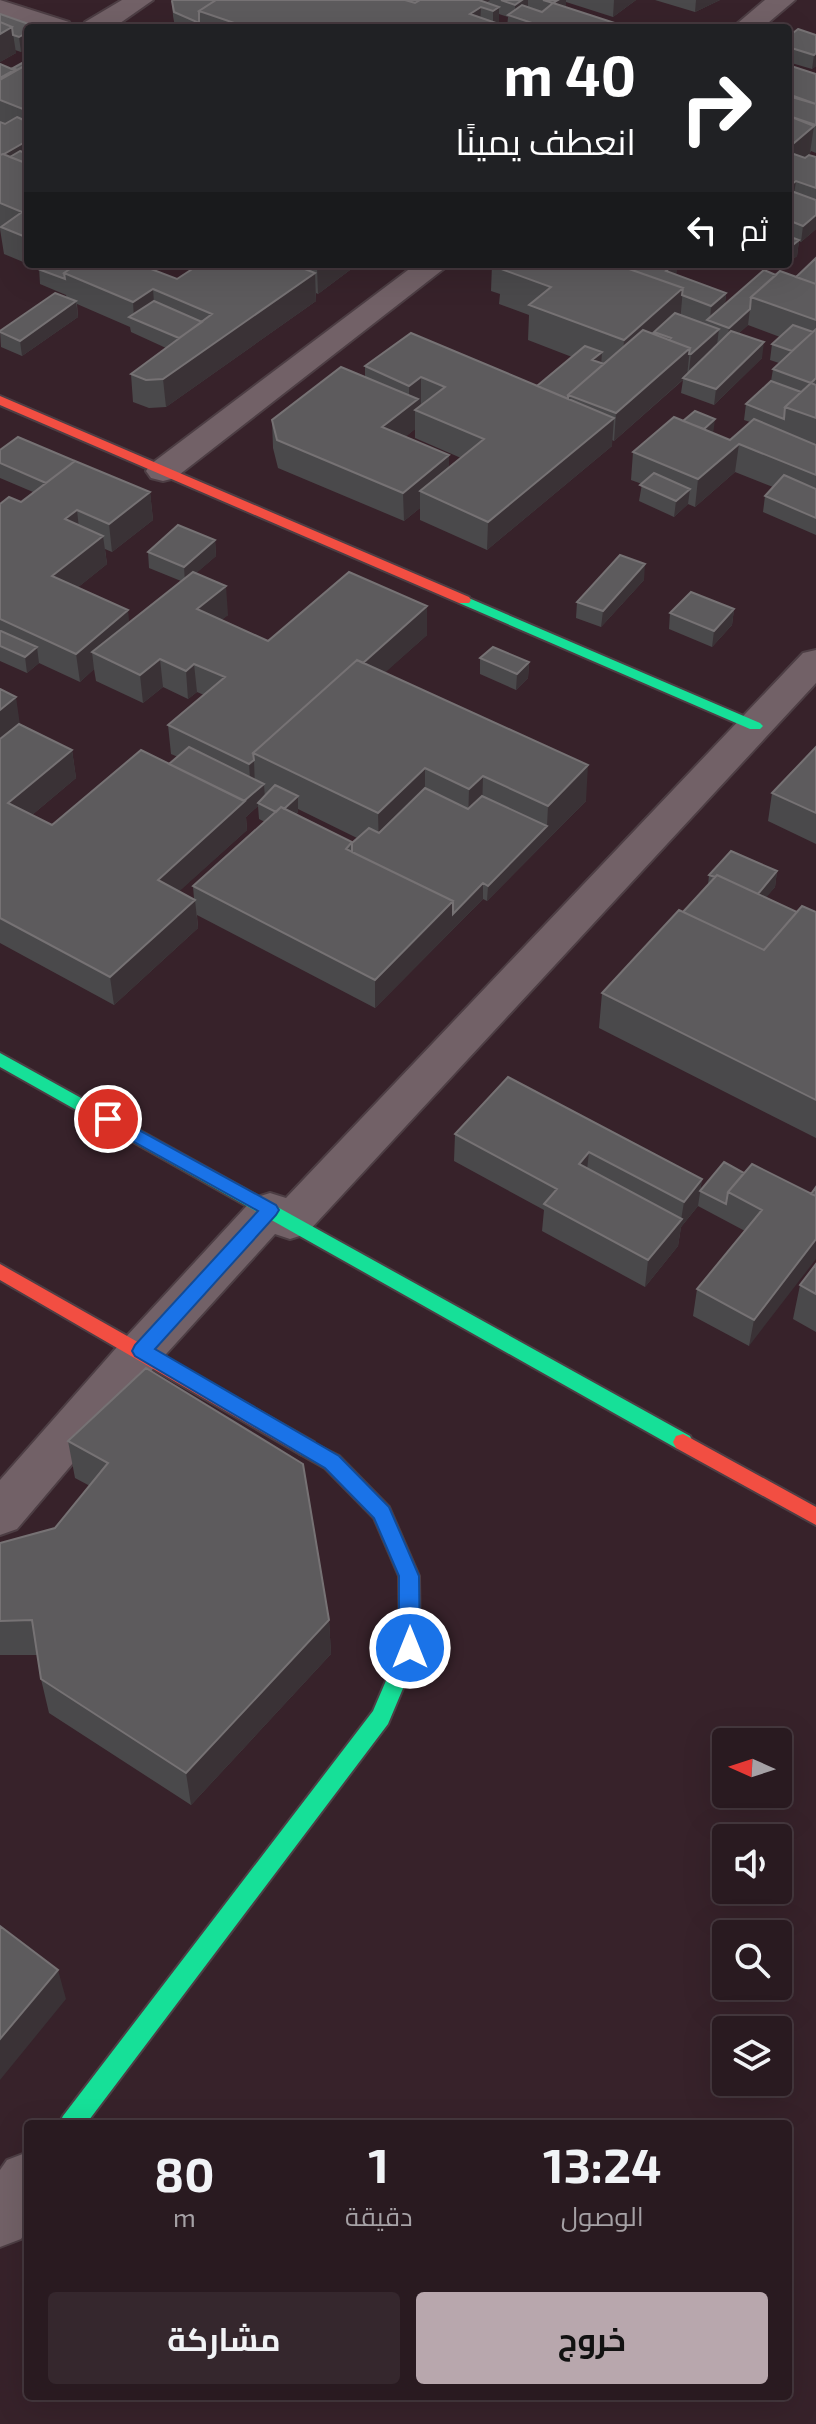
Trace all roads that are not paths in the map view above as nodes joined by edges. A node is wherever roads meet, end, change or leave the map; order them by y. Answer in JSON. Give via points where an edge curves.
{"nodes":[{"id":1,"x":140,"y":0,"type":"edge"},
{"id":2,"x":782,"y":0,"type":"edge"},
{"id":3,"x":0,"y":7,"type":"edge"},
{"id":4,"x":49,"y":24,"type":"edge"},
{"id":5,"x":101,"y":24,"type":"edge"},
{"id":6,"x":750,"y":24,"type":"edge"},
{"id":7,"x":430,"y":268,"type":"edge"},
{"id":8,"x":0,"y":400,"type":"edge"},
{"id":9,"x":163,"y":471,"type":"junction"},
{"id":10,"x":816,"y":661,"type":"edge"},
{"id":11,"x":755,"y":726,"type":"junction"},
{"id":12,"x":0,"y":1059,"type":"edge"},
{"id":13,"x":280,"y":1216,"type":"junction"},
{"id":14,"x":0,"y":1271,"type":"edge"},
{"id":15,"x":141,"y":1351,"type":"junction"},
{"id":16,"x":0,"y":1514,"type":"edge"},
{"id":17,"x":816,"y":1517,"type":"edge"},
{"id":18,"x":74,"y":2120,"type":"edge"},
{"id":19,"x":24,"y":2186,"type":"edge"},
{"id":20,"x":0,"y":2218,"type":"edge"}],
"edges":[{"from":1,"to":5,"type":"street"},
{"from":2,"to":6,"type":"street"},
{"from":3,"to":4,"type":"street"},
{"from":7,"to":9,"type":"street"},
{"from":8,"to":9,"type":"street"},
{"from":9,"to":11,"type":"street"},
{"from":10,"to":11,"type":"street"},
{"from":11,"to":13,"type":"street"},
{"from":12,"to":13,"type":"street"},
{"from":13,"to":15,"type":"street"},
{"from":13,"to":17,"type":"street"},
{"from":14,"to":15,"type":"street"},
{"from":15,"to":16,"type":"street"},
{"from":15,"to":18,"type":"street","via":[[332,1462],[382,1513],[409,1576],[410,1648],[381,1717]]},
{"from":19,"to":20,"type":"street"}]}
